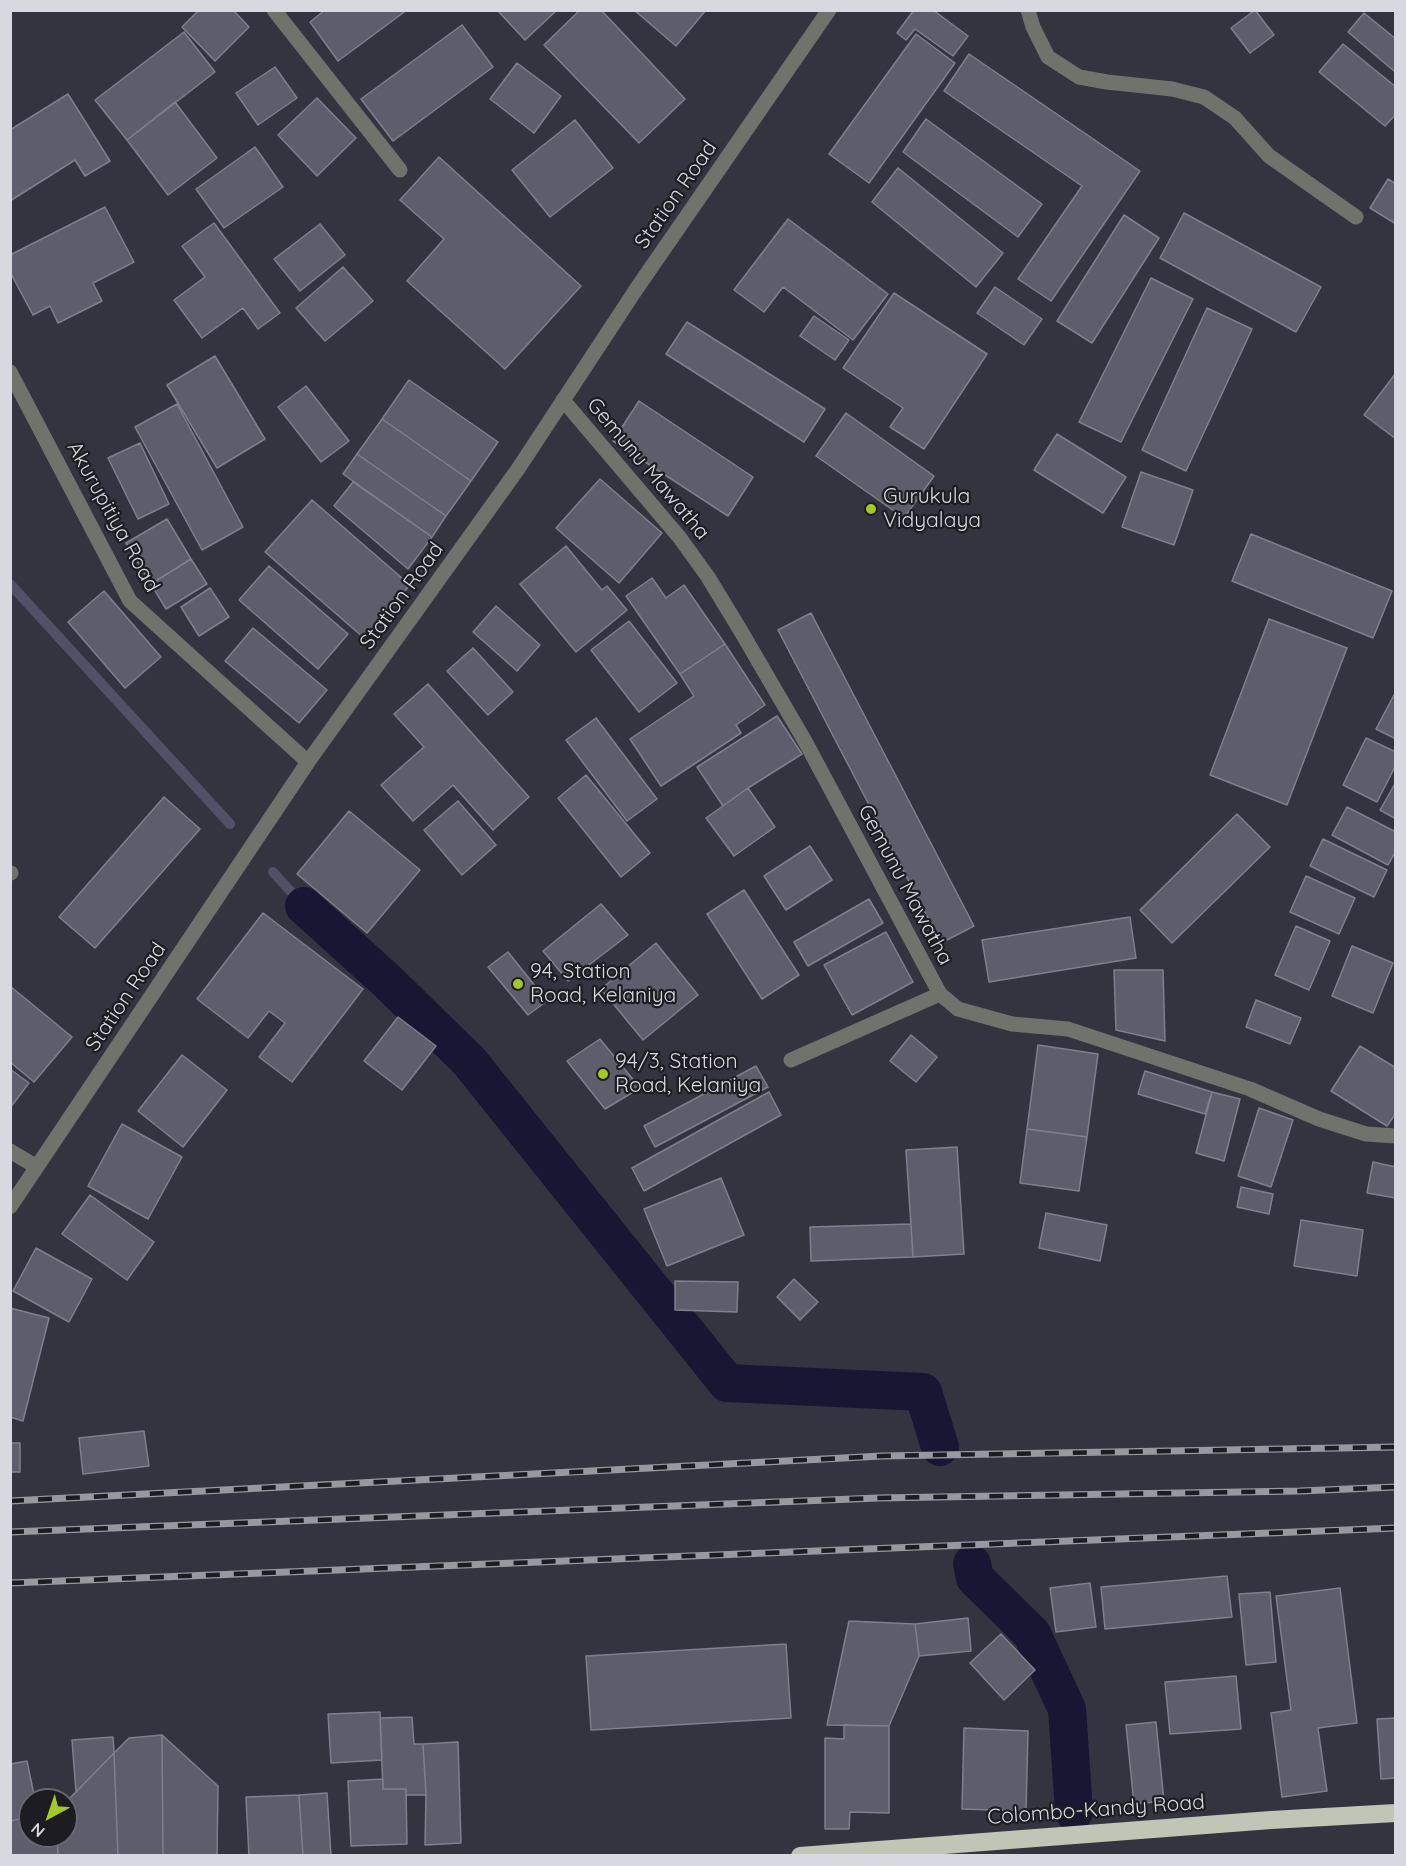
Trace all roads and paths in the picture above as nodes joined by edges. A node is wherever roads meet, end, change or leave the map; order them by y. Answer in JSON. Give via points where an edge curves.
{"nodes":[{"id":1,"x":274,"y":10,"type":"edge"},
{"id":2,"x":829,"y":10,"type":"edge"},
{"id":3,"x":1028,"y":10,"type":"edge"},
{"id":4,"x":400,"y":170,"type":"dead end"},
{"id":5,"x":1356,"y":217,"type":"dead end"},
{"id":6,"x":10,"y":372,"type":"edge"},
{"id":7,"x":562,"y":400,"type":"junction"},
{"id":8,"x":308,"y":762,"type":"junction"},
{"id":9,"x":940,"y":994,"type":"junction"},
{"id":10,"x":791,"y":1060,"type":"dead end"},
{"id":11,"x":1395,"y":1136,"type":"edge"},
{"id":12,"x":10,"y":1151,"type":"edge"},
{"id":13,"x":37,"y":1167,"type":"junction"},
{"id":14,"x":10,"y":1207,"type":"edge"},
{"id":15,"x":1395,"y":1813,"type":"edge"},
{"id":16,"x":800,"y":1856,"type":"edge"}],
"edges":[{"from":1,"to":4,"type":"street"},
{"from":2,"to":7,"type":"street","name":"Station Road"},
{"from":3,"to":5,"type":"street","via":[[1048,57],[1079,77],[1172,88],[1204,97],[1235,118],[1269,156]]},
{"from":6,"to":8,"type":"street","name":"Akurupitiya Road","via":[[130,601]]},
{"from":7,"to":8,"type":"street","name":"Station Road","via":[[518,469]]},
{"from":7,"to":9,"type":"street","name":"Gemunu Mawatha","via":[[680,538],[708,577],[806,743]]},
{"from":8,"to":13,"type":"street","name":"Station Road"},
{"from":9,"to":10,"type":"street"},
{"from":9,"to":11,"type":"street","name":"Gemunu Mawatha","via":[[958,1009],[1012,1024],[1068,1029],[1250,1089],[1319,1119],[1366,1134]]},
{"from":12,"to":13,"type":"street"},
{"from":13,"to":14,"type":"street","name":"Station Road"},
{"from":15,"to":16,"type":"highway","name":"Colombo-Kandy Road"}]}
